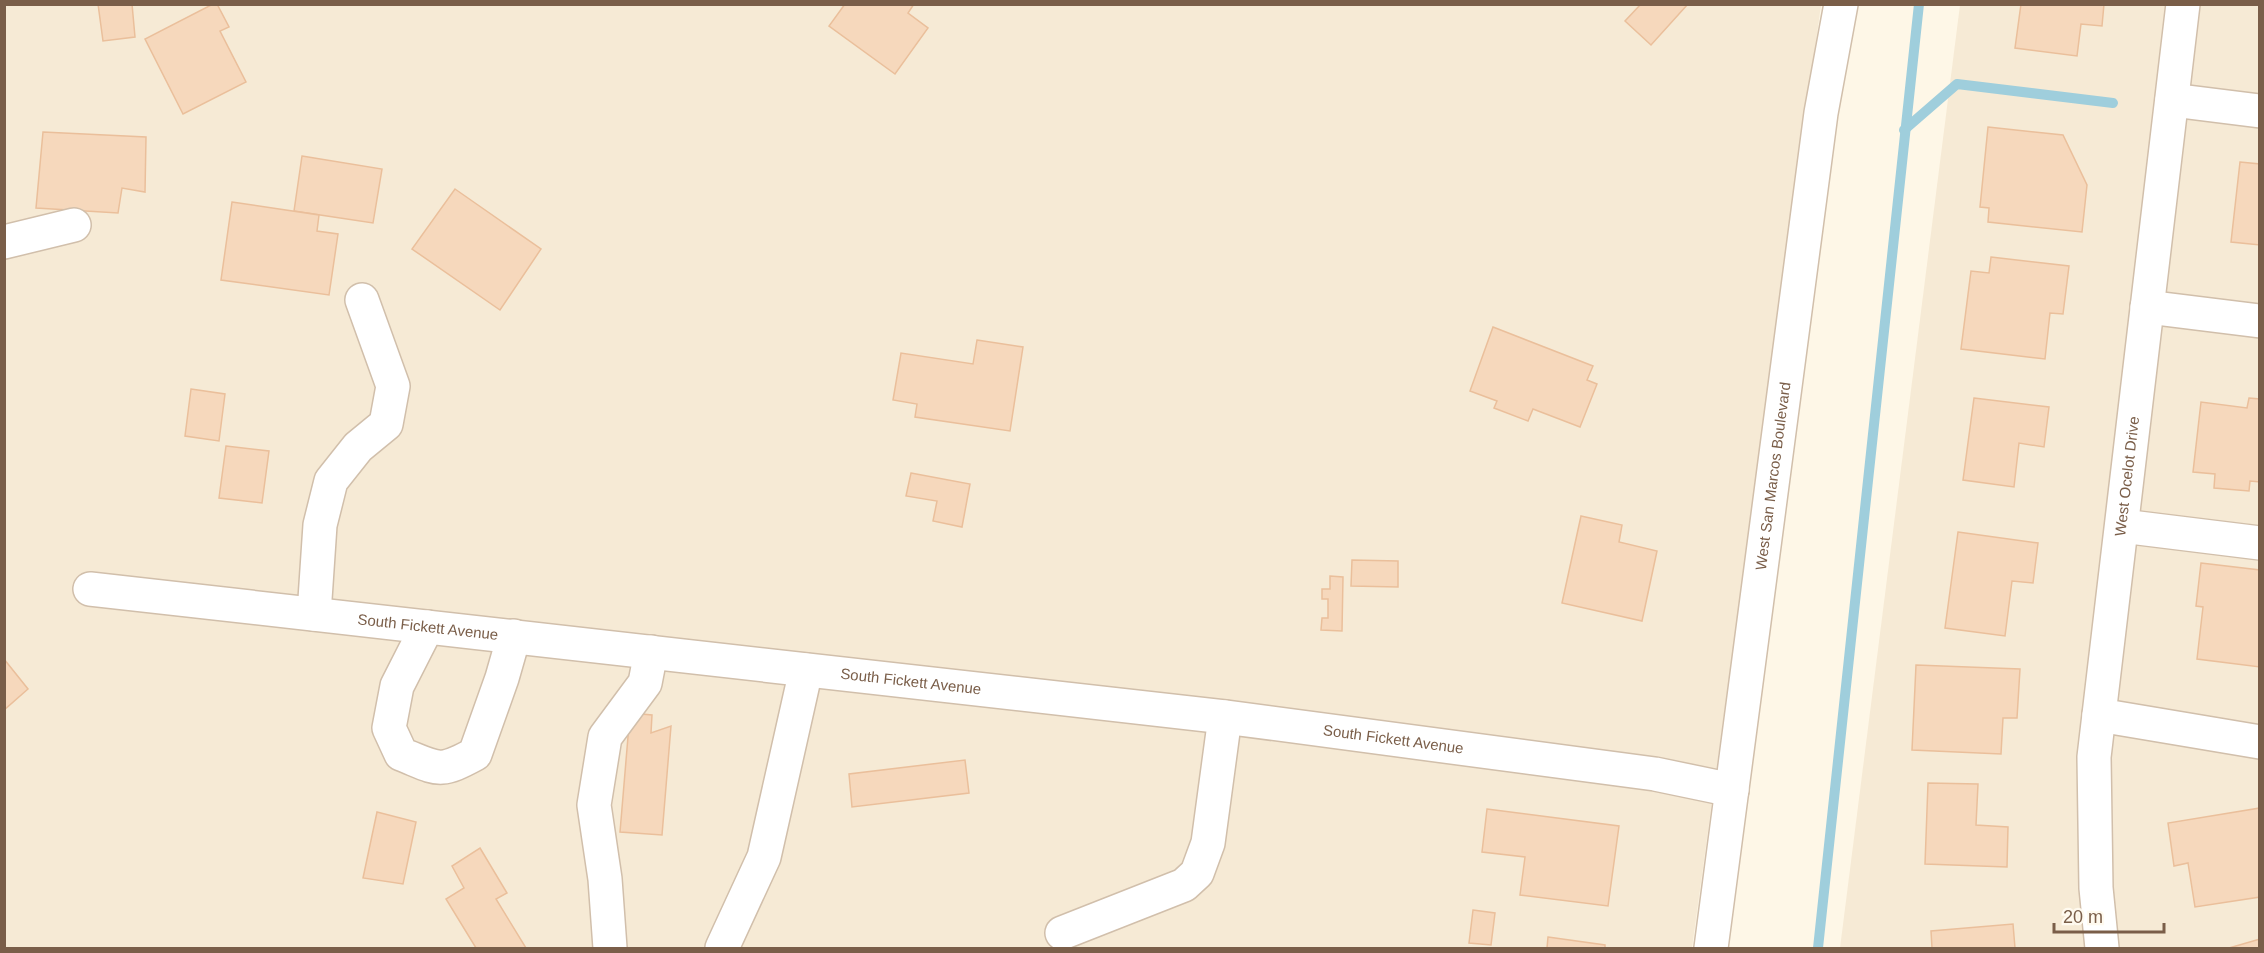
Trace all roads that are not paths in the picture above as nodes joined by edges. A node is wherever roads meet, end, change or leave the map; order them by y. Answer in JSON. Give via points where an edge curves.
{"nodes":[{"id":1,"x":1841,"y":4,"type":"edge"},
{"id":2,"x":2183,"y":4,"type":"edge"},
{"id":3,"x":2172,"y":100,"type":"junction"},
{"id":4,"x":2259,"y":111,"type":"edge"},
{"id":5,"x":74,"y":225,"type":"dead end"},
{"id":6,"x":4,"y":242,"type":"edge"},
{"id":7,"x":362,"y":300,"type":"dead end"},
{"id":8,"x":2147,"y":307,"type":"junction"},
{"id":9,"x":2259,"y":321,"type":"edge"},
{"id":10,"x":2121,"y":526,"type":"junction"},
{"id":11,"x":2259,"y":543,"type":"edge"},
{"id":12,"x":90,"y":588,"type":"dead end"},
{"id":13,"x":314,"y":614,"type":"junction"},
{"id":14,"x":427,"y":627,"type":"junction"},
{"id":15,"x":514,"y":636,"type":"junction"},
{"id":16,"x":651,"y":652,"type":"junction"},
{"id":17,"x":806,"y":670,"type":"junction"},
{"id":18,"x":2100,"y":715,"type":"junction"},
{"id":19,"x":1225,"y":717,"type":"junction"},
{"id":20,"x":2259,"y":742,"type":"edge"},
{"id":21,"x":1732,"y":790,"type":"junction"},
{"id":22,"x":1062,"y":933,"type":"dead end"},
{"id":23,"x":610,"y":948,"type":"edge"},
{"id":24,"x":723,"y":948,"type":"edge"},
{"id":25,"x":1711,"y":948,"type":"edge"},
{"id":26,"x":2102,"y":948,"type":"edge"}],
"edges":[{"from":1,"to":21,"type":"street","name":"West San Marcos Boulevard","via":[[1821,113]]},
{"from":2,"to":3,"type":"street","name":"West Ocelot Drive"},
{"from":3,"to":4,"type":"street"},
{"from":3,"to":8,"type":"street","name":"West Ocelot Drive"},
{"from":5,"to":6,"type":"street"},
{"from":7,"to":13,"type":"street","via":[[393,386],[386,424],[358,447],[331,481],[320,525]]},
{"from":8,"to":9,"type":"street"},
{"from":8,"to":10,"type":"street","name":"West Ocelot Drive"},
{"from":10,"to":11,"type":"street"},
{"from":10,"to":18,"type":"street","name":"West Ocelot Drive"},
{"from":12,"to":13,"type":"street","name":"South Fickett Avenue"},
{"from":13,"to":14,"type":"street","name":"South Fickett Avenue"},
{"from":14,"to":15,"type":"street","name":"South Fickett Avenue"},
{"from":14,"to":15,"type":"street","via":[[397,686],[389,728],[401,754],[435,768],[449,768],[475,754]]},
{"from":15,"to":16,"type":"street","name":"South Fickett Avenue"},
{"from":16,"to":17,"type":"street","name":"South Fickett Avenue"},
{"from":16,"to":23,"type":"street","via":[[645,683],[605,737],[594,805]]},
{"from":17,"to":19,"type":"street","name":"South Fickett Avenue"},
{"from":17,"to":24,"type":"street","via":[[764,857]]},
{"from":18,"to":20,"type":"street"},
{"from":18,"to":26,"type":"street","name":"West Ocelot Drive","via":[[2094,757],[2096,888]]},
{"from":19,"to":21,"type":"street","name":"South Fickett Avenue","via":[[1655,774]]},
{"from":19,"to":22,"type":"street","via":[[1208,843],[1197,873],[1184,885]]},
{"from":21,"to":25,"type":"street","name":"West San Marcos Boulevard"}]}
